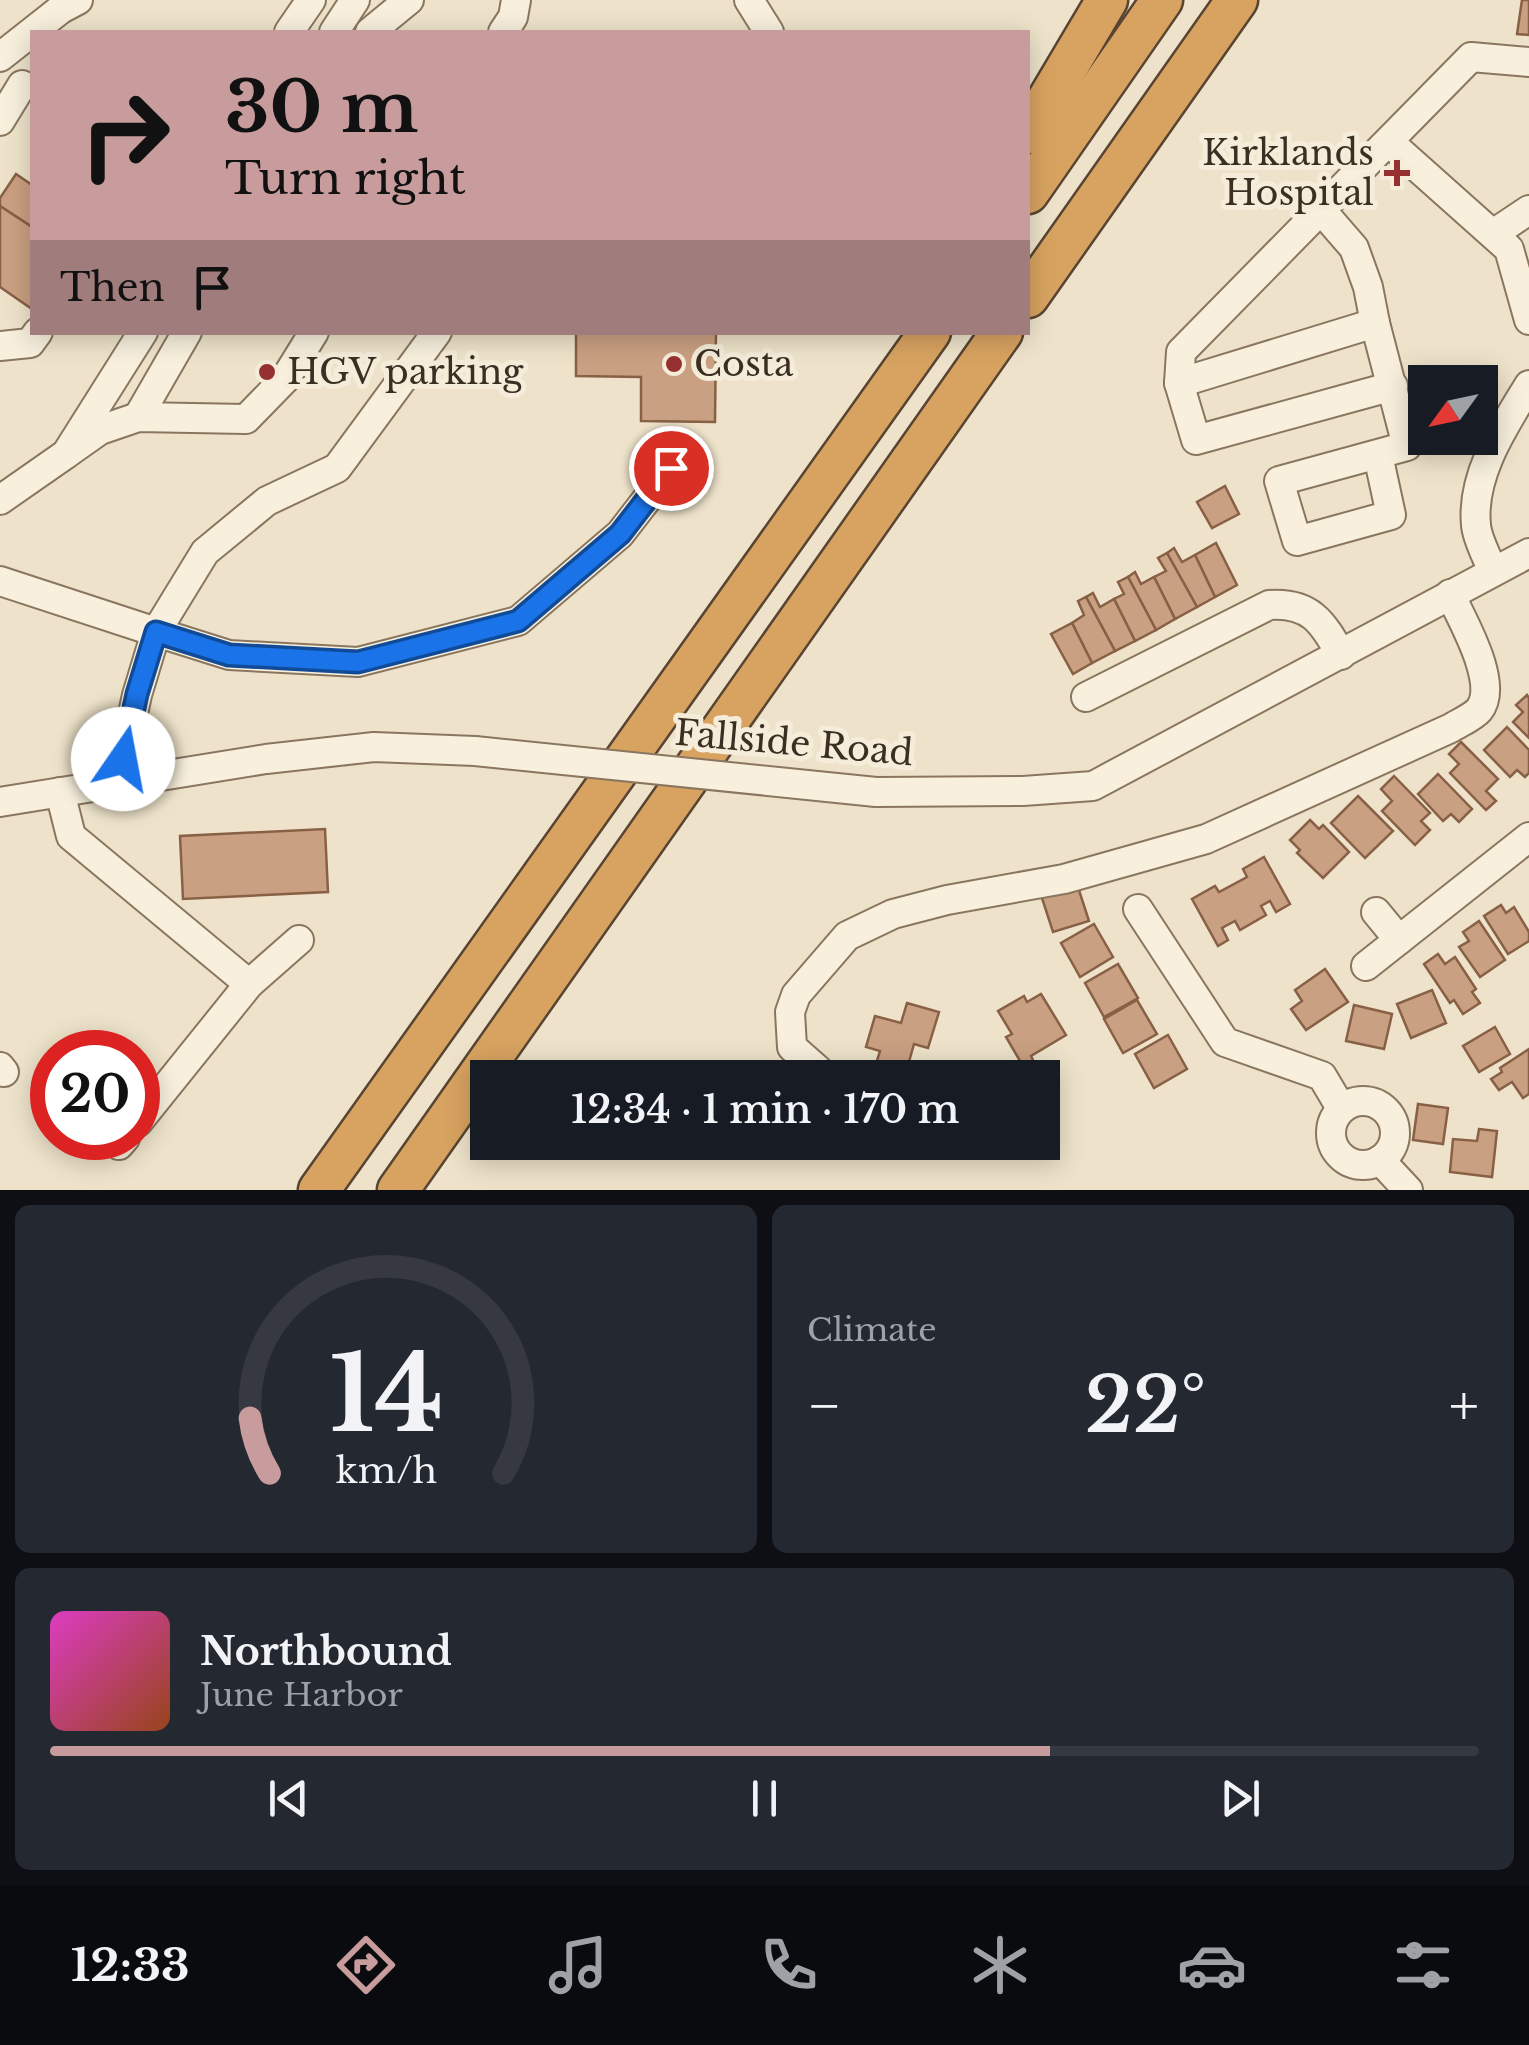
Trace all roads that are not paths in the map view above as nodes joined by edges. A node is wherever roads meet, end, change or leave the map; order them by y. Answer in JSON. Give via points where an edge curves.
{"nodes":[{"id":1,"x":78,"y":0,"type":"edge"},
{"id":2,"x":311,"y":0,"type":"edge"},
{"id":3,"x":355,"y":0,"type":"edge"},
{"id":4,"x":410,"y":0,"type":"edge"},
{"id":5,"x":516,"y":0,"type":"edge"},
{"id":6,"x":749,"y":0,"type":"edge"},
{"id":7,"x":1107,"y":0,"type":"edge"},
{"id":8,"x":1162,"y":0,"type":"edge"},
{"id":9,"x":1237,"y":0,"type":"edge"},
{"id":10,"x":35,"y":30,"type":"edge"},
{"id":11,"x":290,"y":30,"type":"edge"},
{"id":12,"x":335,"y":30,"type":"edge"},
{"id":13,"x":372,"y":30,"type":"edge"},
{"id":14,"x":504,"y":30,"type":"edge"},
{"id":15,"x":768,"y":30,"type":"edge"},
{"id":16,"x":30,"y":34,"type":"edge"},
{"id":17,"x":0,"y":57,"type":"edge"},
{"id":18,"x":1529,"y":62,"type":"edge"},
{"id":19,"x":18,"y":86,"type":"edge"},
{"id":20,"x":0,"y":121,"type":"edge"},
{"id":21,"x":1030,"y":130,"type":"edge"},
{"id":22,"x":1389,"y":142,"type":"junction"},
{"id":23,"x":1030,"y":190,"type":"edge"},
{"id":24,"x":1529,"y":210,"type":"edge"},
{"id":25,"x":1322,"y":212,"type":"junction"},
{"id":26,"x":1492,"y":234,"type":"junction"},
{"id":27,"x":1030,"y":294,"type":"edge"},
{"id":28,"x":1529,"y":320,"type":"edge"},
{"id":29,"x":1375,"y":323,"type":"junction"},
{"id":30,"x":36,"y":335,"type":"edge"},
{"id":31,"x":141,"y":335,"type":"edge"},
{"id":32,"x":185,"y":335,"type":"edge"},
{"id":33,"x":312,"y":335,"type":"edge"},
{"id":34,"x":434,"y":335,"type":"edge"},
{"id":35,"x":906,"y":335,"type":"edge"},
{"id":36,"x":928,"y":335,"type":"edge"},
{"id":37,"x":1000,"y":335,"type":"edge"},
{"id":38,"x":0,"y":346,"type":"edge"},
{"id":39,"x":1180,"y":382,"type":"junction"},
{"id":40,"x":1529,"y":385,"type":"edge"},
{"id":41,"x":1393,"y":386,"type":"junction"},
{"id":42,"x":138,"y":416,"type":"junction"},
{"id":43,"x":66,"y":454,"type":"junction"},
{"id":44,"x":1378,"y":455,"type":"dead end"},
{"id":45,"x":671,"y":468,"type":"dead end"},
{"id":46,"x":0,"y":500,"type":"edge"},
{"id":47,"x":781,"y":546,"type":"junction"},
{"id":48,"x":1529,"y":553,"type":"edge"},
{"id":49,"x":1492,"y":570,"type":"junction"},
{"id":50,"x":0,"y":581,"type":"edge"},
{"id":51,"x":1450,"y":594,"type":"junction"},
{"id":52,"x":156,"y":632,"type":"junction"},
{"id":53,"x":1341,"y":655,"type":"junction"},
{"id":54,"x":1086,"y":697,"type":"dead end"},
{"id":55,"x":118,"y":783,"type":"junction"},
{"id":56,"x":60,"y":792,"type":"junction"},
{"id":57,"x":0,"y":802,"type":"edge"},
{"id":58,"x":1529,"y":837,"type":"edge"},
{"id":59,"x":1138,"y":909,"type":"dead end"},
{"id":60,"x":1376,"y":912,"type":"dead end"},
{"id":61,"x":300,"y":940,"type":"dead end"},
{"id":62,"x":1400,"y":940,"type":"junction"},
{"id":63,"x":1366,"y":966,"type":"dead end"},
{"id":64,"x":249,"y":984,"type":"junction"},
{"id":65,"x":807,"y":1060,"type":"edge"},
{"id":66,"x":160,"y":1095,"type":"edge"},
{"id":67,"x":1341,"y":1108,"type":"junction"},
{"id":68,"x":1380,"y":1160,"type":"junction"},
{"id":69,"x":319,"y":1190,"type":"edge"},
{"id":70,"x":398,"y":1190,"type":"edge"},
{"id":71,"x":1408,"y":1190,"type":"edge"}],
"edges":[{"from":1,"to":10,"type":"street"},
{"from":2,"to":11,"type":"street"},
{"from":3,"to":12,"type":"street"},
{"from":4,"to":13,"type":"street"},
{"from":5,"to":14,"type":"street"},
{"from":6,"to":15,"type":"street"},
{"from":7,"to":21,"type":"highway"},
{"from":8,"to":23,"type":"highway"},
{"from":9,"to":27,"type":"highway"},
{"from":16,"to":17,"type":"street"},
{"from":18,"to":22,"type":"street","via":[[1471,57]]},
{"from":19,"to":20,"type":"street"},
{"from":22,"to":25,"type":"street"},
{"from":22,"to":26,"type":"street"},
{"from":24,"to":26,"type":"street"},
{"from":25,"to":29,"type":"street","via":[[1354,248]]},
{"from":25,"to":39,"type":"street","via":[[1181,352]]},
{"from":26,"to":28,"type":"street","via":[[1508,249]]},
{"from":29,"to":39,"type":"street"},
{"from":29,"to":41,"type":"street"},
{"from":30,"to":38,"type":"street","via":[[30,343]]},
{"from":31,"to":43,"type":"street"},
{"from":32,"to":42,"type":"street"},
{"from":33,"to":42,"type":"street","via":[[285,378],[246,419]]},
{"from":34,"to":52,"type":"street","via":[[337,468],[267,501],[205,552]]},
{"from":35,"to":47,"type":"highway"},
{"from":36,"to":47,"type":"highway"},
{"from":37,"to":70,"type":"highway"},
{"from":39,"to":41,"type":"street","via":[[1196,440]]},
{"from":40,"to":49,"type":"street","via":[[1478,488],[1476,527]]},
{"from":41,"to":44,"type":"street","via":[[1407,446]]},
{"from":42,"to":43,"type":"street","via":[[100,430]]},
{"from":43,"to":46,"type":"street"},
{"from":45,"to":52,"type":"street","via":[[620,534],[518,621],[358,662],[229,655]]},
{"from":47,"to":69,"type":"highway"},
{"from":48,"to":49,"type":"street","name":"Fallside Road"},
{"from":49,"to":51,"type":"street","name":"Fallside Road"},
{"from":50,"to":52,"type":"street"},
{"from":51,"to":53,"type":"street","name":"Fallside Road"},
{"from":51,"to":65,"type":"street","via":[[1483,668],[1486,692],[1479,710],[1206,839],[1064,879],[893,914],[847,936],[790,1012],[792,1046]]},
{"from":52,"to":55,"type":"street"},
{"from":53,"to":54,"type":"street","via":[[1312,614],[1292,604],[1269,605]]},
{"from":53,"to":55,"type":"street","name":"Fallside Road","bridge":true,"via":[[1092,786],[876,792],[476,751],[374,747]]},
{"from":55,"to":56,"type":"street","name":"Fallside Road"},
{"from":56,"to":57,"type":"street","name":"Fallside Road"},
{"from":56,"to":64,"type":"street","via":[[71,836]]},
{"from":58,"to":62,"type":"street"},
{"from":59,"to":67,"type":"street","via":[[1224,1042],[1322,1076]]},
{"from":60,"to":62,"type":"street"},
{"from":61,"to":64,"type":"street"},
{"from":62,"to":63,"type":"street"},
{"from":64,"to":66,"type":"street"},
{"from":67,"to":68,"type":"street","via":[[1331,1126],[1334,1148],[1360,1165]]},
{"from":67,"to":68,"type":"street","via":[[1361,1100],[1389,1114],[1393,1144]]},
{"from":68,"to":71,"type":"street"}]}
